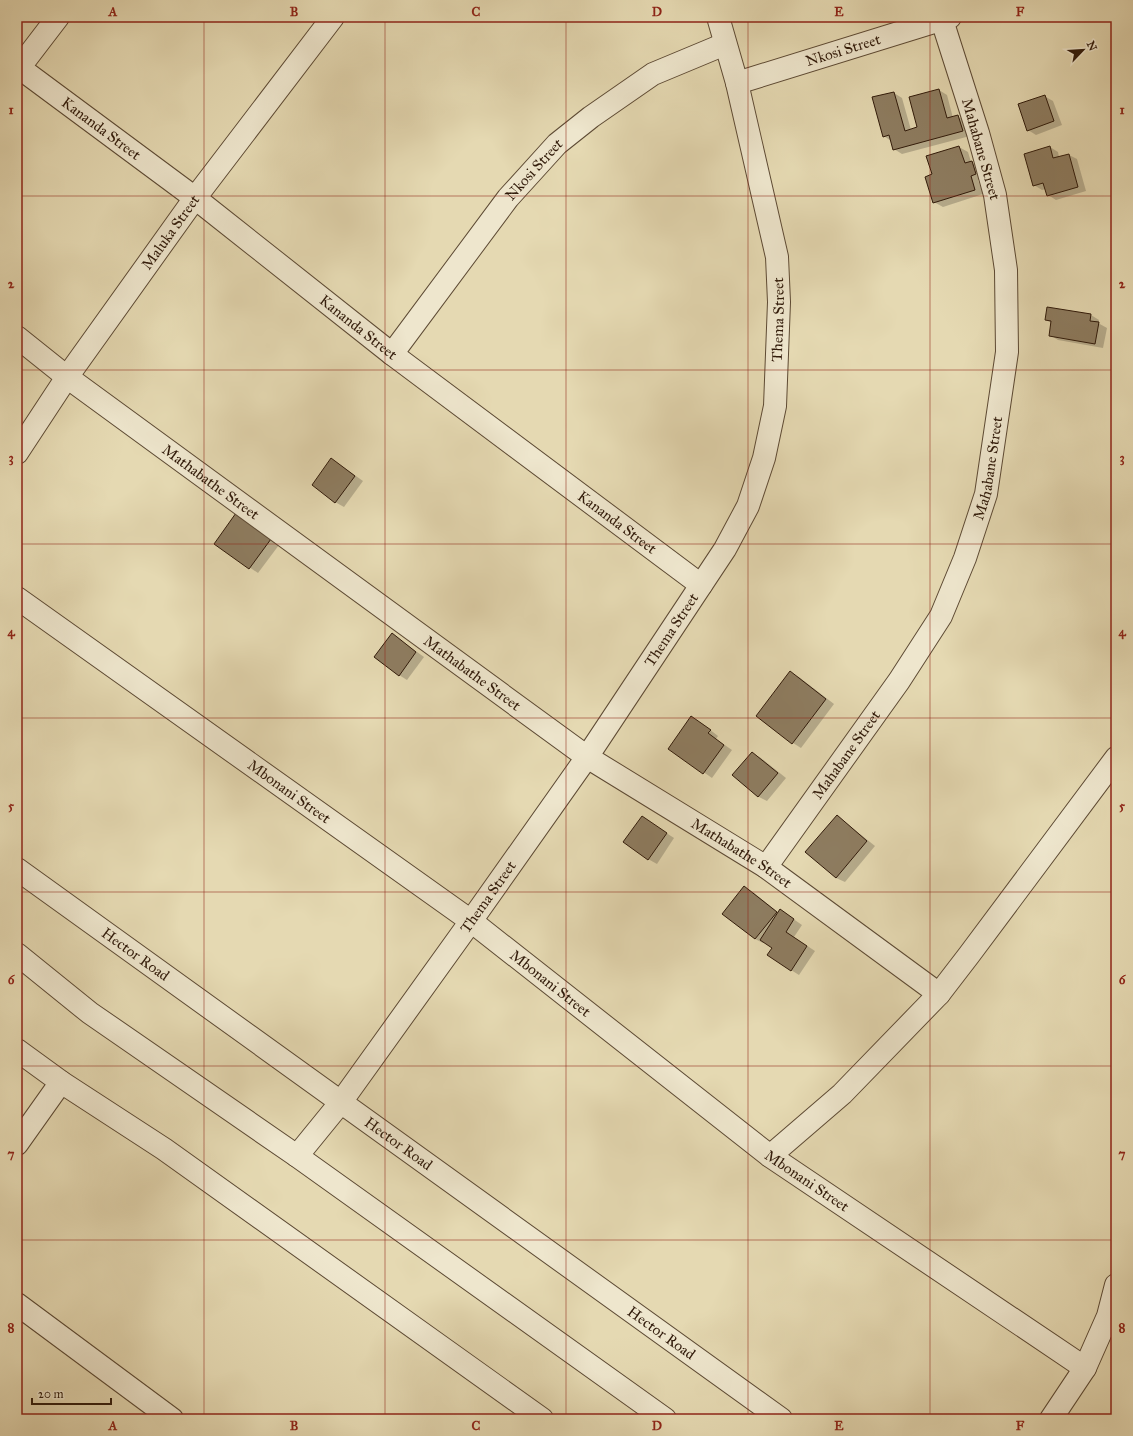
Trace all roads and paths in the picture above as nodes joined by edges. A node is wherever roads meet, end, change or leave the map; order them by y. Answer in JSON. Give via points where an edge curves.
{"nodes":[{"id":1,"x":58,"y":17,"type":"edge"},
{"id":2,"x":333,"y":17,"type":"edge"},
{"id":3,"x":718,"y":17,"type":"edge"},
{"id":4,"x":944,"y":18,"type":"edge"},
{"id":5,"x":725,"y":44,"type":"junction"},
{"id":6,"x":18,"y":67,"type":"edge"},
{"id":7,"x":738,"y":83,"type":"junction"},
{"id":8,"x":195,"y":198,"type":"junction"},
{"id":9,"x":17,"y":337,"type":"edge"},
{"id":10,"x":392,"y":354,"type":"junction"},
{"id":11,"x":67,"y":377,"type":"junction"},
{"id":12,"x":17,"y":453,"type":"edge"},
{"id":13,"x":701,"y":585,"type":"junction"},
{"id":14,"x":17,"y":598,"type":"edge"},
{"id":15,"x":587,"y":757,"type":"junction"},
{"id":16,"x":1116,"y":758,"type":"edge"},
{"id":17,"x":766,"y":867,"type":"junction"},
{"id":18,"x":17,"y":869,"type":"edge"},
{"id":19,"x":471,"y":921,"type":"junction"},
{"id":20,"x":17,"y":954,"type":"edge"},
{"id":21,"x":938,"y":994,"type":"junction"},
{"id":22,"x":17,"y":1050,"type":"edge"},
{"id":23,"x":61,"y":1082,"type":"junction"},
{"id":24,"x":341,"y":1102,"type":"junction"},
{"id":25,"x":17,"y":1144,"type":"edge"},
{"id":26,"x":297,"y":1156,"type":"junction"},
{"id":27,"x":770,"y":1156,"type":"junction"},
{"id":28,"x":1116,"y":1285,"type":"edge"},
{"id":29,"x":17,"y":1304,"type":"edge"},
{"id":30,"x":1085,"y":1368,"type":"junction"},
{"id":31,"x":172,"y":1419,"type":"edge"},
{"id":32,"x":542,"y":1419,"type":"edge"},
{"id":33,"x":665,"y":1419,"type":"edge"},
{"id":34,"x":781,"y":1419,"type":"edge"},
{"id":35,"x":1050,"y":1419,"type":"edge"}],
"edges":[{"from":1,"to":6,"type":"street"},
{"from":2,"to":8,"type":"street","name":"Maluka Street"},
{"from":3,"to":5,"type":"street","name":"Thema Street"},
{"from":4,"to":7,"type":"street","name":"Nkosi Street"},
{"from":4,"to":17,"type":"street","name":"Mahabane Street","via":[[995,195],[1006,270],[1007,352],[986,494],[965,558],[941,616],[899,681]]},
{"from":5,"to":7,"type":"street","name":"Thema Street"},
{"from":5,"to":10,"type":"street","name":"Nkosi Street","via":[[653,74],[557,144],[508,198]]},
{"from":6,"to":8,"type":"street","name":"Kananda Street"},
{"from":7,"to":13,"type":"street","name":"Thema Street","via":[[777,257],[779,302],[776,406],[764,458],[748,506],[725,549]]},
{"from":8,"to":10,"type":"street","name":"Kananda Street"},
{"from":8,"to":11,"type":"street","name":"Maluka Street"},
{"from":9,"to":11,"type":"street","name":"Mathabathe Street"},
{"from":10,"to":13,"type":"street","name":"Kananda Street"},
{"from":11,"to":12,"type":"street","name":"Maluka Street"},
{"from":11,"to":15,"type":"street","name":"Mathabathe Street"},
{"from":13,"to":15,"type":"street","name":"Thema Street"},
{"from":14,"to":19,"type":"street","name":"Mbonani Street"},
{"from":15,"to":17,"type":"street","name":"Mathabathe Street"},
{"from":15,"to":19,"type":"street","name":"Thema Street"},
{"from":16,"to":21,"type":"street"},
{"from":17,"to":21,"type":"street","name":"Mathabathe Street"},
{"from":18,"to":24,"type":"street","name":"Hector Road"},
{"from":19,"to":24,"type":"street","name":"Thema Street"},
{"from":19,"to":27,"type":"street","name":"Mbonani Street"},
{"from":20,"to":26,"type":"street","via":[[90,1013]]},
{"from":21,"to":27,"type":"street","via":[[842,1094]]},
{"from":22,"to":23,"type":"street"},
{"from":23,"to":25,"type":"street"},
{"from":23,"to":32,"type":"street","via":[[164,1149]]},
{"from":24,"to":26,"type":"street","name":"Thema Street"},
{"from":24,"to":34,"type":"street","name":"Hector Road"},
{"from":26,"to":33,"type":"street"},
{"from":27,"to":30,"type":"street","name":"Mbonani Street"},
{"from":28,"to":30,"type":"street","via":[[1108,1316]]},
{"from":29,"to":31,"type":"street"},
{"from":30,"to":35,"type":"street"}]}
